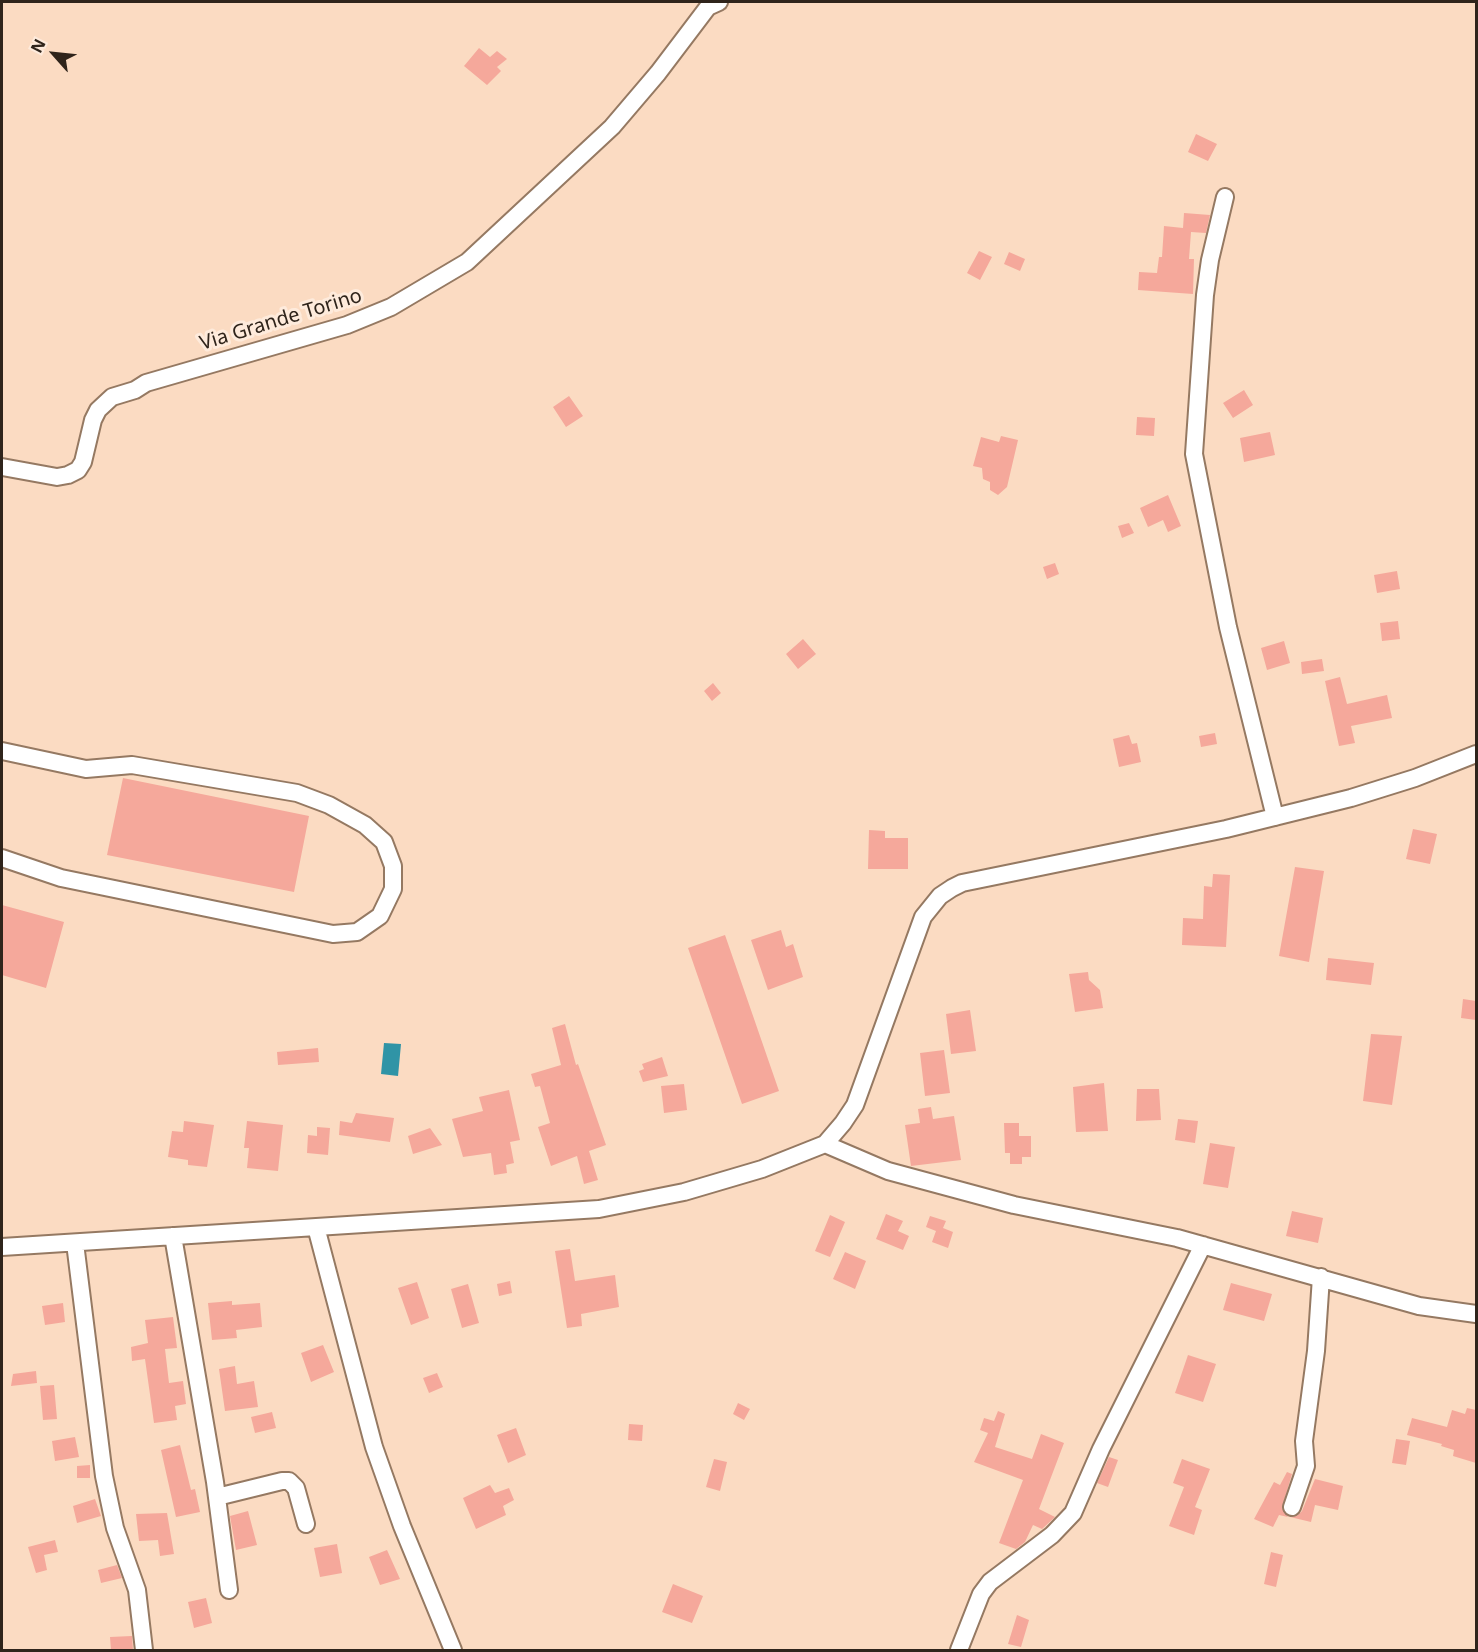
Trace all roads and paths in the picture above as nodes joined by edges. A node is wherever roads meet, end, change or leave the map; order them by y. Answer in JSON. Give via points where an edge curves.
{"nodes":[{"id":1,"x":719,"y":2,"type":"edge"},
{"id":2,"x":1225,"y":197,"type":"dead end"},
{"id":3,"x":2,"y":467,"type":"edge"},
{"id":4,"x":2,"y":751,"type":"edge"},
{"id":5,"x":1476,"y":754,"type":"edge"},
{"id":6,"x":1275,"y":817,"type":"junction"},
{"id":7,"x":2,"y":858,"type":"edge"},
{"id":8,"x":825,"y":1144,"type":"junction"},
{"id":9,"x":316,"y":1227,"type":"junction"},
{"id":10,"x":173,"y":1236,"type":"junction"},
{"id":11,"x":75,"y":1243,"type":"junction"},
{"id":12,"x":1203,"y":1245,"type":"junction"},
{"id":13,"x":2,"y":1247,"type":"edge"},
{"id":14,"x":1321,"y":1277,"type":"junction"},
{"id":15,"x":1476,"y":1314,"type":"edge"},
{"id":16,"x":217,"y":1497,"type":"junction"},
{"id":17,"x":1292,"y":1507,"type":"dead end"},
{"id":18,"x":306,"y":1524,"type":"dead end"},
{"id":19,"x":229,"y":1590,"type":"dead end"},
{"id":20,"x":144,"y":1650,"type":"edge"},
{"id":21,"x":453,"y":1650,"type":"edge"},
{"id":22,"x":958,"y":1650,"type":"edge"}],
"edges":[{"from":1,"to":3,"type":"street","name":"Via Grande Torino","via":[[708,8],[612,127],[467,262],[391,306],[347,325],[146,383],[112,398],[93,420],[83,462],[68,475],[57,477]]},
{"from":2,"to":6,"type":"street","via":[[1205,295],[1194,454],[1228,627]]},
{"from":4,"to":7,"type":"street","via":[[86,769],[132,765],[297,793],[365,825],[384,842],[393,866],[393,889],[380,916],[357,932],[333,934],[61,878]]},
{"from":5,"to":6,"type":"street","via":[[1404,781]]},
{"from":6,"to":8,"type":"street","via":[[962,883],[940,896],[923,917],[855,1105]]},
{"from":8,"to":9,"type":"street","via":[[740,1176],[599,1209]]},
{"from":8,"to":12,"type":"street","via":[[888,1171],[1014,1205]]},
{"from":9,"to":10,"type":"street"},
{"from":9,"to":21,"type":"street","via":[[374,1447]]},
{"from":10,"to":11,"type":"street"},
{"from":10,"to":16,"type":"street"},
{"from":11,"to":13,"type":"street"},
{"from":11,"to":20,"type":"street","via":[[104,1476],[115,1528],[137,1590]]},
{"from":12,"to":14,"type":"street"},
{"from":12,"to":22,"type":"street","via":[[1073,1513],[1052,1535],[990,1582],[981,1594]]},
{"from":14,"to":15,"type":"street","via":[[1419,1306]]},
{"from":14,"to":17,"type":"street","via":[[1304,1441],[1306,1466]]},
{"from":16,"to":18,"type":"street","via":[[289,1482],[296,1488]]},
{"from":16,"to":19,"type":"street"}]}
